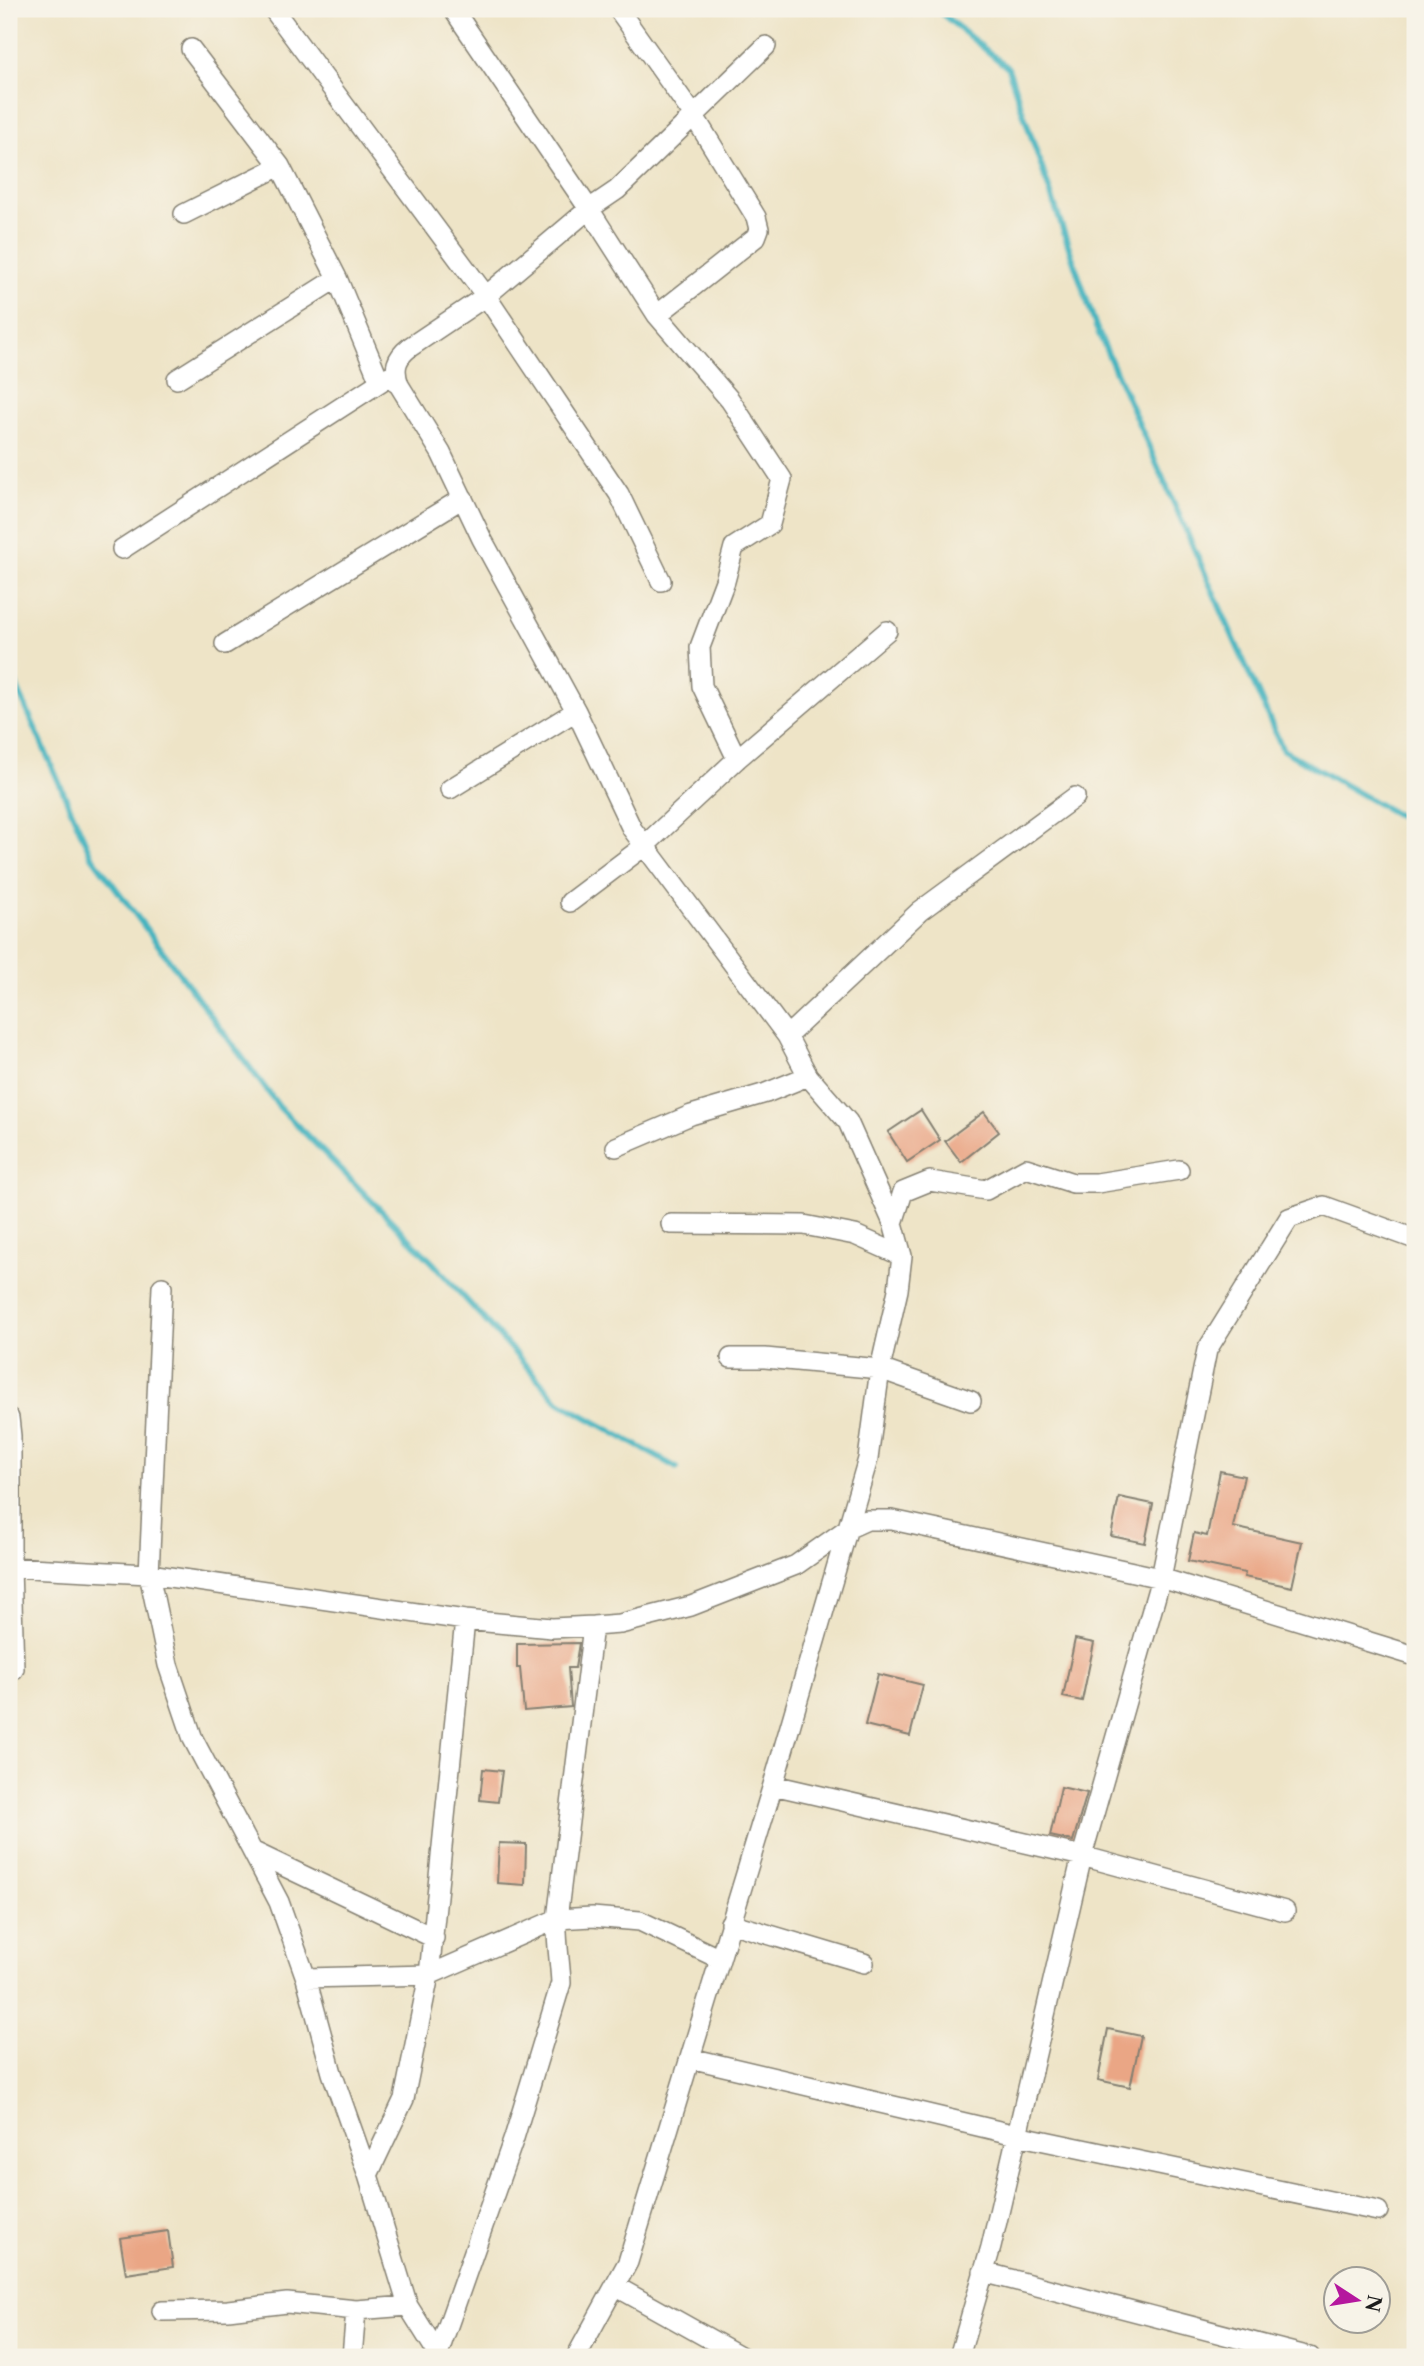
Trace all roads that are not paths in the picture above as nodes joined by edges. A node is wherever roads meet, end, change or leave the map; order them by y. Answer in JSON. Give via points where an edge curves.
{"nodes":[{"id":1,"x":273,"y":9,"type":"edge"},
{"id":2,"x":453,"y":9,"type":"edge"},
{"id":3,"x":618,"y":9,"type":"edge"},
{"id":4,"x":766,"y":46,"type":"dead end"},
{"id":5,"x":191,"y":49,"type":"dead end"},
{"id":6,"x":694,"y":116,"type":"junction"},
{"id":7,"x":280,"y":166,"type":"junction"},
{"id":8,"x":589,"y":209,"type":"junction"},
{"id":9,"x":184,"y":214,"type":"dead end"},
{"id":10,"x":337,"y":278,"type":"junction"},
{"id":11,"x":486,"y":296,"type":"junction"},
{"id":12,"x":657,"y":315,"type":"junction"},
{"id":13,"x":388,"y":378,"type":"junction"},
{"id":14,"x":177,"y":379,"type":"dead end"},
{"id":15,"x":463,"y":498,"type":"junction"},
{"id":16,"x":122,"y":549,"type":"dead end"},
{"id":17,"x":661,"y":581,"type":"dead end"},
{"id":18,"x":887,"y":631,"type":"dead end"},
{"id":19,"x":225,"y":644,"type":"dead end"},
{"id":20,"x":576,"y":710,"type":"junction"},
{"id":21,"x":737,"y":759,"type":"junction"},
{"id":22,"x":450,"y":789,"type":"dead end"},
{"id":23,"x":1075,"y":797,"type":"dead end"},
{"id":24,"x":643,"y":847,"type":"junction"},
{"id":25,"x":570,"y":902,"type":"dead end"},
{"id":26,"x":787,"y":1036,"type":"junction"},
{"id":27,"x":808,"y":1076,"type":"junction"},
{"id":28,"x":616,"y":1147,"type":"dead end"},
{"id":29,"x":1179,"y":1170,"type":"dead end"},
{"id":30,"x":893,"y":1223,"type":"junction"},
{"id":31,"x":671,"y":1224,"type":"dead end"},
{"id":32,"x":1415,"y":1239,"type":"edge"},
{"id":33,"x":902,"y":1256,"type":"junction"},
{"id":34,"x":162,"y":1287,"type":"dead end"},
{"id":35,"x":731,"y":1358,"type":"dead end"},
{"id":36,"x":880,"y":1369,"type":"junction"},
{"id":37,"x":971,"y":1401,"type":"dead end"},
{"id":38,"x":9,"y":1418,"type":"edge"},
{"id":39,"x":847,"y":1529,"type":"junction"},
{"id":40,"x":10,"y":1567,"type":"edge"},
{"id":41,"x":149,"y":1574,"type":"junction"},
{"id":42,"x":1161,"y":1578,"type":"junction"},
{"id":43,"x":465,"y":1620,"type":"junction"},
{"id":44,"x":593,"y":1626,"type":"junction"},
{"id":45,"x":1415,"y":1656,"type":"edge"},
{"id":46,"x":15,"y":1669,"type":"dead end"},
{"id":47,"x":773,"y":1784,"type":"junction"},
{"id":48,"x":252,"y":1851,"type":"junction"},
{"id":49,"x":1082,"y":1856,"type":"junction"},
{"id":50,"x":1285,"y":1911,"type":"dead end"},
{"id":51,"x":557,"y":1919,"type":"junction"},
{"id":52,"x":730,"y":1923,"type":"junction"},
{"id":53,"x":434,"y":1938,"type":"junction"},
{"id":54,"x":720,"y":1959,"type":"junction"},
{"id":55,"x":864,"y":1963,"type":"dead end"},
{"id":56,"x":429,"y":1975,"type":"junction"},
{"id":57,"x":306,"y":1978,"type":"junction"},
{"id":58,"x":690,"y":2059,"type":"junction"},
{"id":59,"x":1016,"y":2134,"type":"junction"},
{"id":60,"x":368,"y":2175,"type":"junction"},
{"id":61,"x":1378,"y":2211,"type":"dead end"},
{"id":62,"x":983,"y":2272,"type":"junction"},
{"id":63,"x":615,"y":2286,"type":"junction"},
{"id":64,"x":408,"y":2306,"type":"junction"},
{"id":65,"x":356,"y":2310,"type":"junction"},
{"id":66,"x":162,"y":2311,"type":"dead end"},
{"id":67,"x":439,"y":2355,"type":"edge"},
{"id":68,"x":352,"y":2357,"type":"edge"},
{"id":69,"x":576,"y":2357,"type":"edge"},
{"id":70,"x":742,"y":2357,"type":"edge"},
{"id":71,"x":959,"y":2357,"type":"edge"},
{"id":72,"x":1310,"y":2357,"type":"edge"}],
"edges":[{"from":1,"to":11,"type":"street"},
{"from":2,"to":8,"type":"street"},
{"from":3,"to":6,"type":"street"},
{"from":4,"to":6,"type":"street"},
{"from":5,"to":7,"type":"street"},
{"from":6,"to":8,"type":"street","via":[[617,190]]},
{"from":6,"to":12,"type":"street","via":[[757,217],[759,229],[756,237]]},
{"from":7,"to":9,"type":"street"},
{"from":7,"to":10,"type":"street"},
{"from":8,"to":11,"type":"street"},
{"from":8,"to":12,"type":"street"},
{"from":10,"to":13,"type":"street"},
{"from":10,"to":14,"type":"street"},
{"from":11,"to":13,"type":"street","via":[[410,346]]},
{"from":11,"to":17,"type":"street","via":[[619,494]]},
{"from":12,"to":21,"type":"street","via":[[730,400],[782,479],[770,524],[734,547],[700,647],[702,686]]},
{"from":13,"to":15,"type":"street","via":[[400,385]]},
{"from":13,"to":16,"type":"street"},
{"from":15,"to":19,"type":"street"},
{"from":15,"to":20,"type":"street"},
{"from":18,"to":21,"type":"street"},
{"from":20,"to":22,"type":"street"},
{"from":20,"to":24,"type":"street"},
{"from":21,"to":24,"type":"street"},
{"from":23,"to":26,"type":"street","via":[[920,911]]},
{"from":24,"to":25,"type":"street"},
{"from":24,"to":26,"type":"street"},
{"from":26,"to":27,"type":"street"},
{"from":27,"to":28,"type":"street","via":[[691,1115]]},
{"from":27,"to":30,"type":"street","via":[[848,1122]]},
{"from":29,"to":30,"type":"street","via":[[1073,1184],[1026,1168],[986,1190],[930,1181],[903,1192]]},
{"from":30,"to":33,"type":"street"},
{"from":31,"to":33,"type":"street","via":[[804,1225],[855,1235]]},
{"from":32,"to":42,"type":"street","via":[[1324,1206],[1289,1218],[1208,1350]]},
{"from":33,"to":36,"type":"street"},
{"from":34,"to":41,"type":"street"},
{"from":35,"to":36,"type":"street"},
{"from":36,"to":37,"type":"street"},
{"from":36,"to":39,"type":"street","via":[[868,1460]]},
{"from":38,"to":40,"type":"street"},
{"from":39,"to":42,"type":"street","via":[[867,1520],[892,1520]]},
{"from":39,"to":44,"type":"street","via":[[796,1565],[691,1606]]},
{"from":39,"to":47,"type":"street"},
{"from":40,"to":41,"type":"street"},
{"from":40,"to":46,"type":"street"},
{"from":41,"to":43,"type":"street"},
{"from":41,"to":48,"type":"street","via":[[168,1665],[193,1739]]},
{"from":42,"to":45,"type":"street"},
{"from":42,"to":49,"type":"street"},
{"from":43,"to":44,"type":"street","via":[[552,1628]]},
{"from":43,"to":53,"type":"street"},
{"from":44,"to":51,"type":"street"},
{"from":47,"to":49,"type":"street"},
{"from":47,"to":52,"type":"street"},
{"from":48,"to":53,"type":"street"},
{"from":48,"to":57,"type":"street","via":[[279,1902]]},
{"from":49,"to":50,"type":"street"},
{"from":49,"to":59,"type":"street"},
{"from":51,"to":54,"type":"street","via":[[640,1921]]},
{"from":51,"to":56,"type":"street"},
{"from":51,"to":67,"type":"street","via":[[561,1983],[514,2138]]},
{"from":52,"to":54,"type":"street"},
{"from":52,"to":55,"type":"street"},
{"from":53,"to":56,"type":"street"},
{"from":54,"to":58,"type":"street"},
{"from":56,"to":57,"type":"street"},
{"from":56,"to":60,"type":"street","via":[[404,2099]]},
{"from":57,"to":60,"type":"street","via":[[332,2073]]},
{"from":58,"to":59,"type":"street"},
{"from":58,"to":63,"type":"street","via":[[628,2262]]},
{"from":59,"to":61,"type":"street"},
{"from":59,"to":62,"type":"street"},
{"from":60,"to":64,"type":"street"},
{"from":62,"to":71,"type":"street"},
{"from":62,"to":72,"type":"street"},
{"from":63,"to":69,"type":"street"},
{"from":63,"to":70,"type":"street"},
{"from":64,"to":65,"type":"street"},
{"from":64,"to":67,"type":"street"},
{"from":65,"to":66,"type":"street","via":[[287,2303]]},
{"from":65,"to":68,"type":"street"}]}
